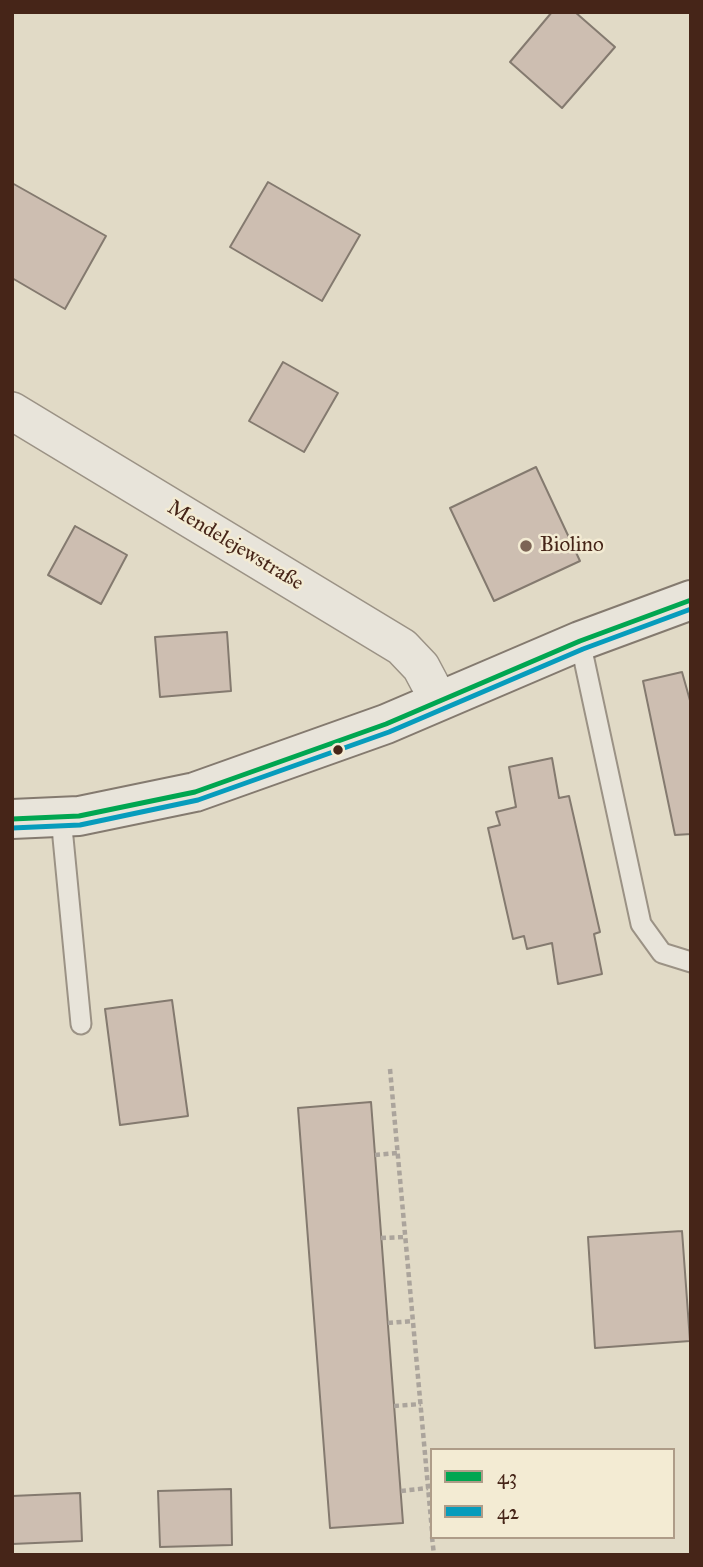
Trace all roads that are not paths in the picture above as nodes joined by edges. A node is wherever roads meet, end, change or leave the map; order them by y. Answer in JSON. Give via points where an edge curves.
{"nodes":[{"id":1,"x":12,"y":411,"type":"edge"},
{"id":2,"x":691,"y":600,"type":"edge"},
{"id":3,"x":580,"y":641,"type":"junction"},
{"id":4,"x":439,"y":701,"type":"junction"},
{"id":5,"x":61,"y":817,"type":"junction"},
{"id":6,"x":12,"y":819,"type":"edge"},
{"id":7,"x":691,"y":962,"type":"edge"},
{"id":8,"x":81,"y":1024,"type":"dead end"}],
"edges":[{"from":1,"to":4,"type":"street","name":"Mendelejewstraße","via":[[402,647],[422,667]]},
{"from":2,"to":3,"type":"main road"},
{"from":3,"to":4,"type":"main road"},
{"from":3,"to":7,"type":"lane","via":[[640,924],[662,953]]},
{"from":4,"to":5,"type":"main road","via":[[195,792]]},
{"from":5,"to":6,"type":"main road"},
{"from":5,"to":8,"type":"lane"}]}
